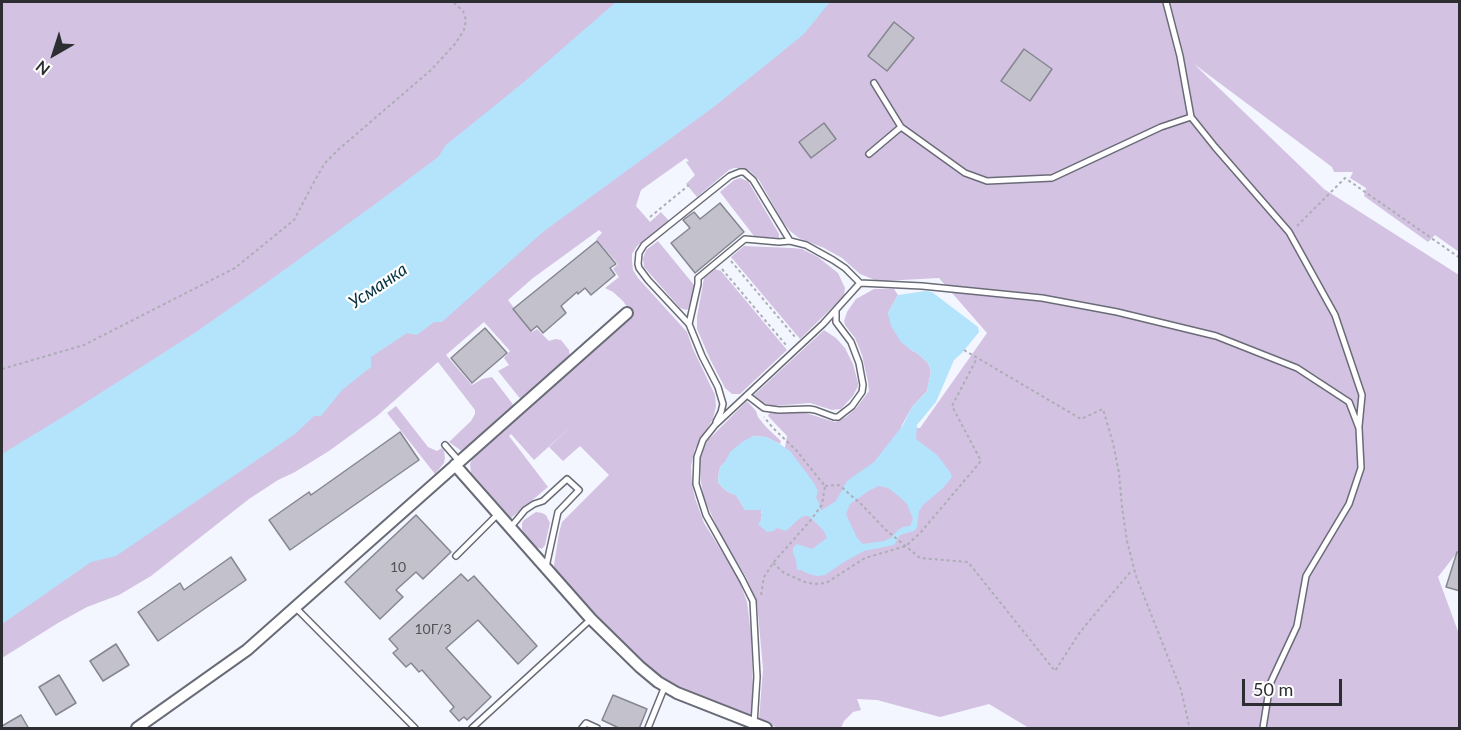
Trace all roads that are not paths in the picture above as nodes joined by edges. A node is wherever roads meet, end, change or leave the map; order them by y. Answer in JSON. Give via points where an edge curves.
{"nodes":[{"id":1,"x":1166,"y":2,"type":"edge"},
{"id":2,"x":874,"y":83,"type":"dead end"},
{"id":3,"x":1191,"y":117,"type":"junction"},
{"id":4,"x":901,"y":127,"type":"junction"},
{"id":5,"x":869,"y":154,"type":"dead end"},
{"id":6,"x":790,"y":241,"type":"junction"},
{"id":7,"x":860,"y":283,"type":"junction"},
{"id":8,"x":836,"y":311,"type":"junction"},
{"id":9,"x":627,"y":313,"type":"dead end"},
{"id":10,"x":689,"y":324,"type":"junction"},
{"id":11,"x":747,"y":395,"type":"junction"},
{"id":12,"x":715,"y":425,"type":"junction"},
{"id":13,"x":1359,"y":428,"type":"junction"},
{"id":14,"x":445,"y":445,"type":"dead end"},
{"id":15,"x":457,"y":463,"type":"junction"},
{"id":16,"x":498,"y":514,"type":"junction"},
{"id":17,"x":510,"y":528,"type":"junction"},
{"id":18,"x":456,"y":556,"type":"dead end"},
{"id":19,"x":545,"y":569,"type":"junction"},
{"id":20,"x":295,"y":607,"type":"junction"},
{"id":21,"x":591,"y":619,"type":"junction"},
{"id":22,"x":665,"y":686,"type":"junction"},
{"id":23,"x":754,"y":723,"type":"junction"},
{"id":24,"x":137,"y":729,"type":"edge"},
{"id":25,"x":415,"y":729,"type":"edge"},
{"id":26,"x":472,"y":729,"type":"edge"},
{"id":27,"x":582,"y":729,"type":"edge"},
{"id":28,"x":597,"y":729,"type":"edge"},
{"id":29,"x":648,"y":729,"type":"edge"},
{"id":30,"x":766,"y":729,"type":"edge"},
{"id":31,"x":1263,"y":729,"type":"edge"}],
"edges":[{"from":1,"to":3,"type":"lane"},
{"from":2,"to":4,"type":"lane"},
{"from":3,"to":4,"type":"lane","via":[[1052,178],[987,181],[965,173]]},
{"from":3,"to":13,"type":"lane","via":[[1289,232],[1335,315],[1362,395]]},
{"from":4,"to":5,"type":"lane"},
{"from":6,"to":7,"type":"lane","via":[[833,260]]},
{"from":6,"to":10,"type":"lane","via":[[745,239],[717,262],[698,278]]},
{"from":6,"to":10,"type":"lane","via":[[753,180],[740,172],[652,239],[640,249],[639,268]]},
{"from":7,"to":8,"type":"lane"},
{"from":7,"to":13,"type":"lane","via":[[1042,298],[1216,336],[1297,368],[1349,402]]},
{"from":8,"to":11,"type":"lane"},
{"from":8,"to":11,"type":"lane","via":[[836,322],[851,342],[859,363],[863,385],[858,399],[834,417],[815,410],[764,408]]},
{"from":9,"to":15,"type":"street"},
{"from":10,"to":12,"type":"lane","via":[[722,399]]},
{"from":11,"to":12,"type":"lane"},
{"from":12,"to":23,"type":"lane","via":[[697,457],[698,490],[709,521],[753,602],[757,677]]},
{"from":13,"to":31,"type":"lane","via":[[1361,468],[1349,504],[1306,576],[1297,626],[1270,684]]},
{"from":14,"to":15,"type":"lane"},
{"from":15,"to":16,"type":"street"},
{"from":15,"to":20,"type":"street"},
{"from":16,"to":17,"type":"street"},
{"from":16,"to":18,"type":"lane"},
{"from":17,"to":19,"type":"street"},
{"from":17,"to":19,"type":"lane","via":[[525,510],[543,501],[567,479],[579,490],[558,512]]},
{"from":19,"to":21,"type":"street"},
{"from":20,"to":24,"type":"street","via":[[247,650]]},
{"from":20,"to":25,"type":"lane"},
{"from":21,"to":22,"type":"street"},
{"from":21,"to":26,"type":"lane"},
{"from":22,"to":23,"type":"street"},
{"from":22,"to":29,"type":"lane"},
{"from":23,"to":30,"type":"street"},
{"from":27,"to":28,"type":"lane","via":[[586,723]]}]}
